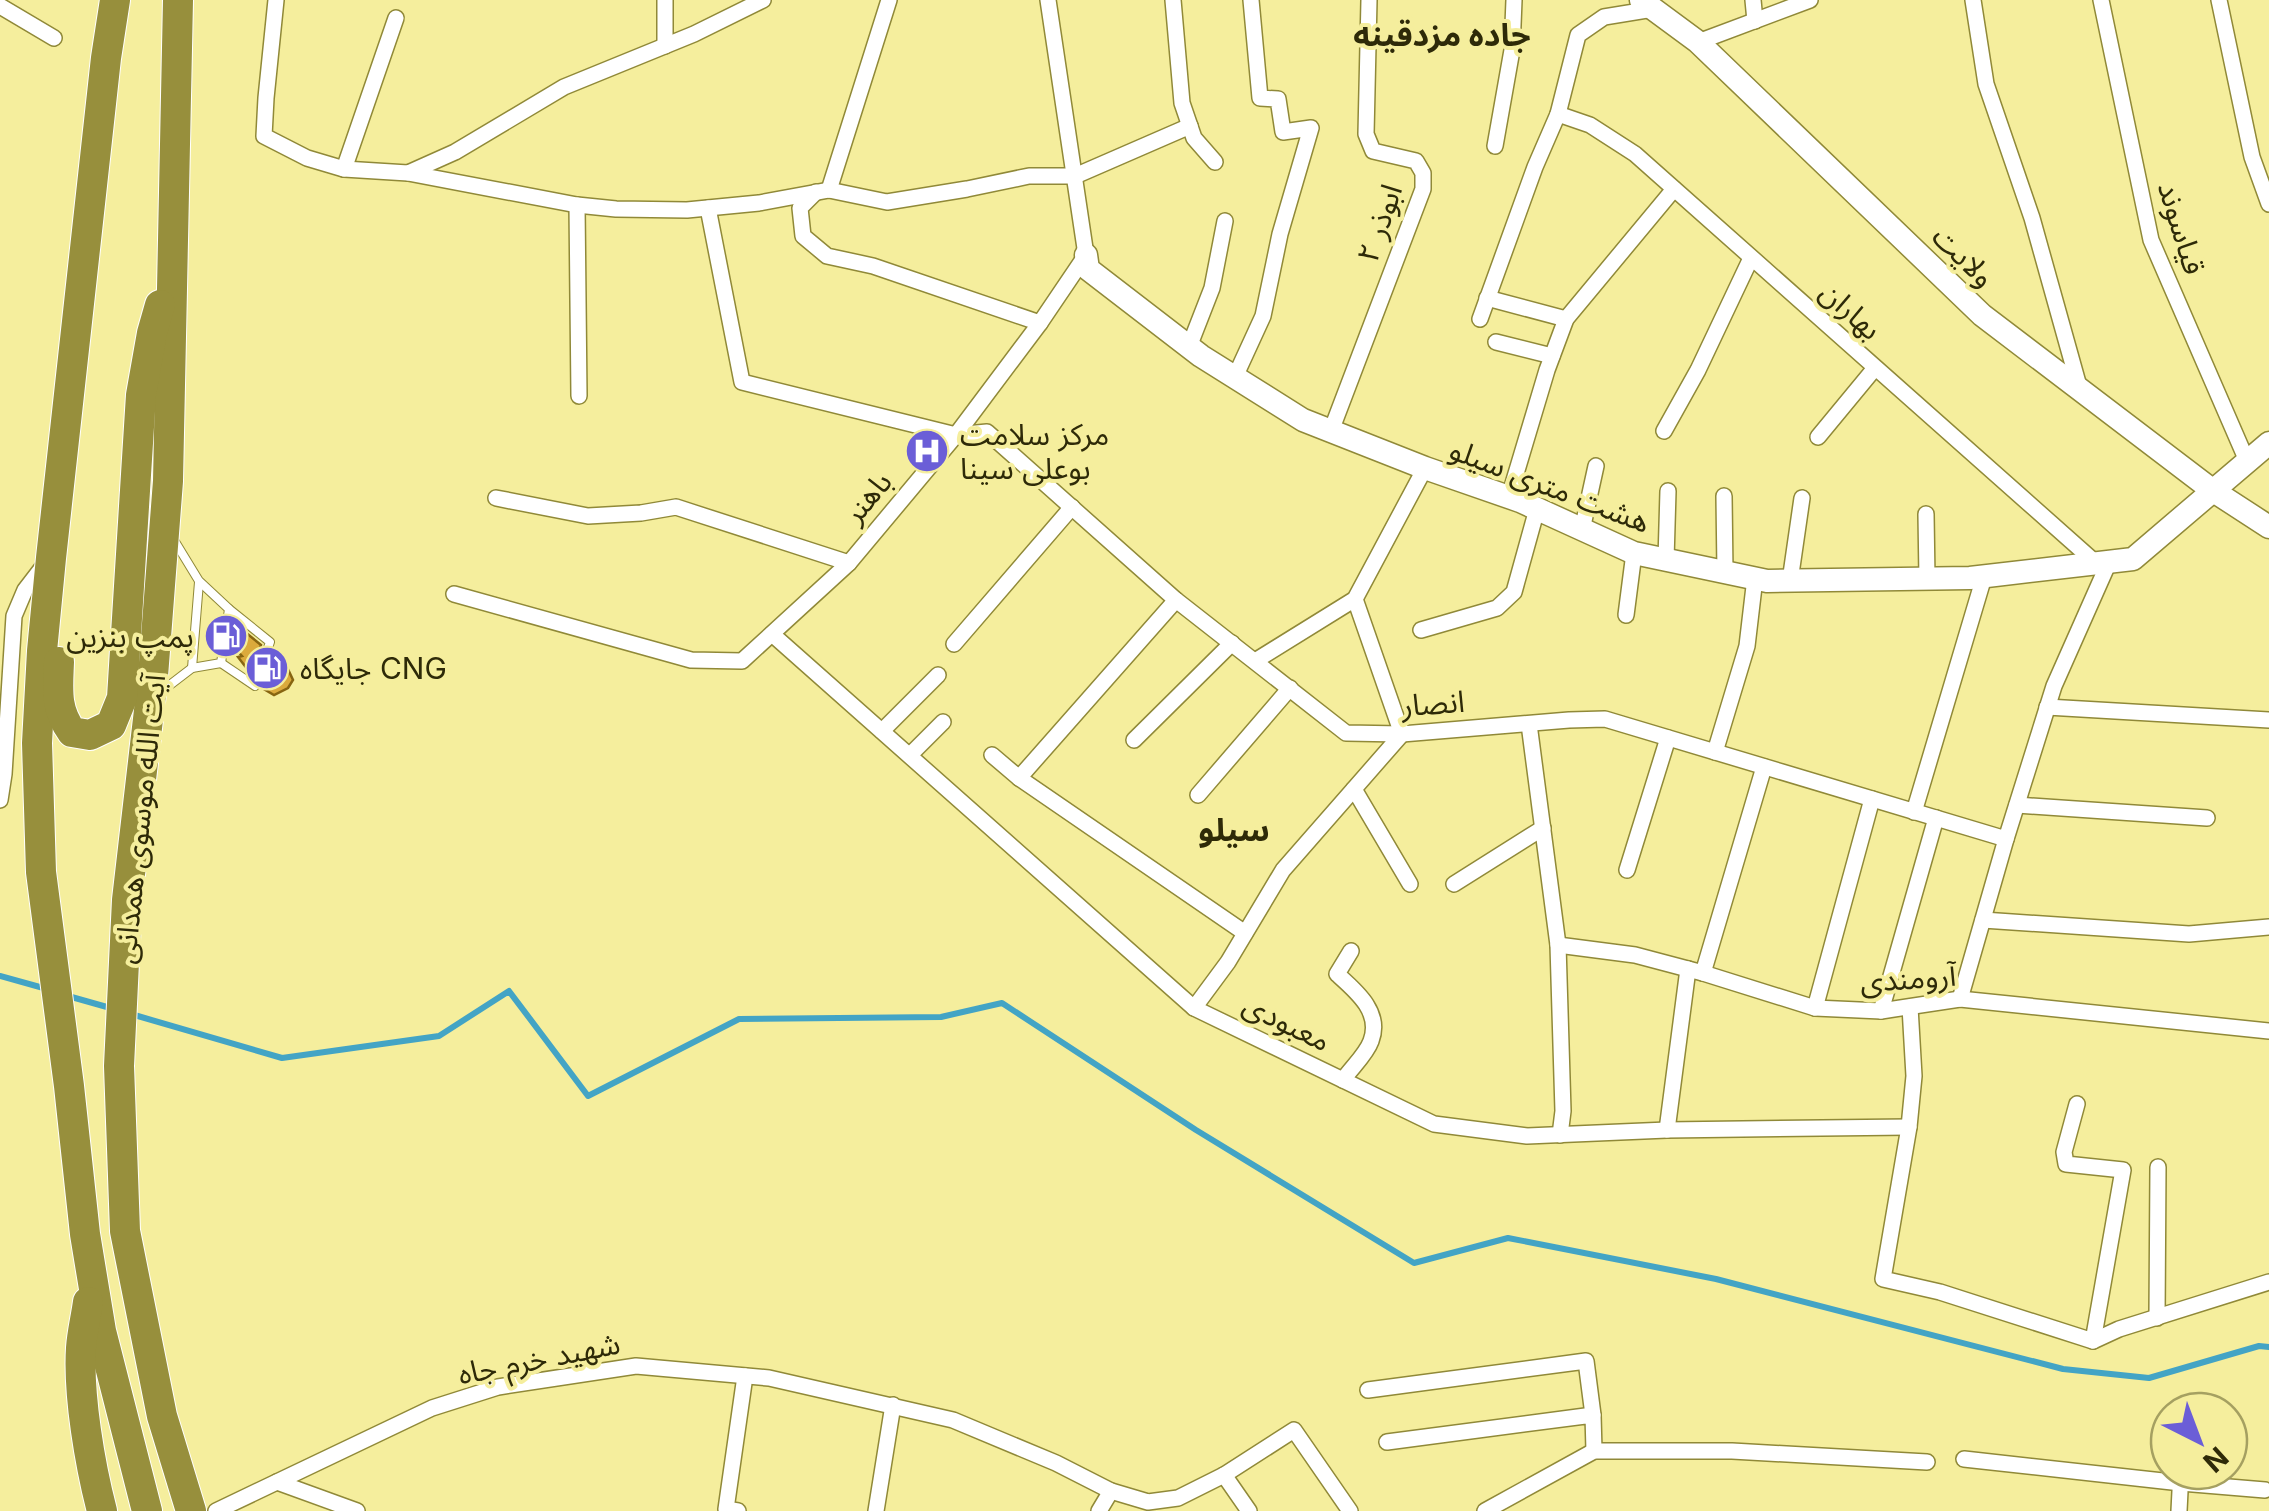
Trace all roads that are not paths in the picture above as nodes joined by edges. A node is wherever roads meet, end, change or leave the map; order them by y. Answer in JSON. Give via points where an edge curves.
{"nodes":[{"id":1,"x":115,"y":0,"type":"edge"},
{"id":2,"x":178,"y":0,"type":"edge"},
{"id":3,"x":276,"y":0,"type":"edge"},
{"id":4,"x":665,"y":0,"type":"edge"},
{"id":5,"x":763,"y":0,"type":"edge"},
{"id":6,"x":889,"y":0,"type":"edge"},
{"id":7,"x":1048,"y":0,"type":"edge"},
{"id":8,"x":1172,"y":0,"type":"edge"},
{"id":9,"x":1250,"y":0,"type":"edge"},
{"id":10,"x":1369,"y":0,"type":"edge"},
{"id":11,"x":1514,"y":0,"type":"edge"},
{"id":12,"x":1753,"y":0,"type":"edge"},
{"id":13,"x":1810,"y":0,"type":"edge"},
{"id":14,"x":1972,"y":0,"type":"edge"},
{"id":15,"x":2101,"y":0,"type":"edge"},
{"id":16,"x":2219,"y":0,"type":"edge"},
{"id":17,"x":1648,"y":4,"type":"edge"},
{"id":18,"x":0,"y":6,"type":"edge"},
{"id":19,"x":396,"y":18,"type":"dead end"},
{"id":20,"x":1755,"y":20,"type":"junction"},
{"id":21,"x":54,"y":38,"type":"dead end"},
{"id":22,"x":1698,"y":42,"type":"junction"},
{"id":23,"x":666,"y":46,"type":"junction"},
{"id":24,"x":1558,"y":114,"type":"junction"},
{"id":25,"x":1190,"y":126,"type":"junction"},
{"id":26,"x":1495,"y":146,"type":"dead end"},
{"id":27,"x":1215,"y":162,"type":"dead end"},
{"id":28,"x":344,"y":169,"type":"junction"},
{"id":29,"x":408,"y":174,"type":"junction"},
{"id":30,"x":1075,"y":176,"type":"junction"},
{"id":31,"x":1674,"y":189,"type":"junction"},
{"id":32,"x":823,"y":191,"type":"junction"},
{"id":33,"x":2269,"y":204,"type":"edge"},
{"id":34,"x":577,"y":205,"type":"junction"},
{"id":35,"x":708,"y":208,"type":"junction"},
{"id":36,"x":1225,"y":220,"type":"dead end"},
{"id":37,"x":1086,"y":255,"type":"junction"},
{"id":38,"x":1751,"y":258,"type":"junction"},
{"id":39,"x":172,"y":262,"type":"junction"},
{"id":40,"x":1488,"y":298,"type":"junction"},
{"id":41,"x":1480,"y":319,"type":"dead end"},
{"id":42,"x":1566,"y":319,"type":"junction"},
{"id":43,"x":1040,"y":323,"type":"junction"},
{"id":44,"x":1496,"y":342,"type":"dead end"},
{"id":45,"x":1189,"y":347,"type":"junction"},
{"id":46,"x":1552,"y":356,"type":"junction"},
{"id":47,"x":1875,"y":368,"type":"junction"},
{"id":48,"x":1235,"y":378,"type":"junction"},
{"id":49,"x":2080,"y":390,"type":"junction"},
{"id":50,"x":578,"y":396,"type":"dead end"},
{"id":51,"x":1331,"y":431,"type":"junction"},
{"id":52,"x":1664,"y":431,"type":"dead end"},
{"id":53,"x":956,"y":435,"type":"junction"},
{"id":54,"x":1818,"y":437,"type":"dead end"},
{"id":55,"x":2269,"y":443,"type":"edge"},
{"id":56,"x":2248,"y":460,"type":"junction"},
{"id":57,"x":1596,"y":466,"type":"dead end"},
{"id":58,"x":1425,"y":468,"type":"junction"},
{"id":59,"x":1668,"y":490,"type":"dead end"},
{"id":60,"x":2212,"y":490,"type":"junction"},
{"id":61,"x":1724,"y":496,"type":"dead end"},
{"id":62,"x":496,"y":498,"type":"dead end"},
{"id":63,"x":1509,"y":498,"type":"junction"},
{"id":64,"x":1802,"y":498,"type":"dead end"},
{"id":65,"x":1072,"y":507,"type":"junction"},
{"id":66,"x":1536,"y":509,"type":"junction"},
{"id":67,"x":1926,"y":514,"type":"dead end"},
{"id":68,"x":165,"y":520,"type":"junction"},
{"id":69,"x":2269,"y":527,"type":"edge"},
{"id":70,"x":1582,"y":530,"type":"junction"},
{"id":71,"x":53,"y":543,"type":"junction"},
{"id":72,"x":1634,"y":553,"type":"junction"},
{"id":73,"x":1666,"y":560,"type":"junction"},
{"id":74,"x":848,"y":562,"type":"junction"},
{"id":75,"x":2103,"y":563,"type":"junction"},
{"id":76,"x":1725,"y":572,"type":"junction"},
{"id":77,"x":1984,"y":577,"type":"junction"},
{"id":78,"x":1755,"y":578,"type":"junction"},
{"id":79,"x":1927,"y":579,"type":"junction"},
{"id":80,"x":1790,"y":580,"type":"junction"},
{"id":81,"x":199,"y":581,"type":"junction"},
{"id":82,"x":454,"y":594,"type":"dead end"},
{"id":83,"x":1355,"y":599,"type":"junction"},
{"id":84,"x":1176,"y":600,"type":"junction"},
{"id":85,"x":229,"y":609,"type":"junction"},
{"id":86,"x":1626,"y":615,"type":"dead end"},
{"id":87,"x":1421,"y":630,"type":"dead end"},
{"id":88,"x":772,"y":634,"type":"junction"},
{"id":89,"x":954,"y":644,"type":"dead end"},
{"id":90,"x":1232,"y":644,"type":"junction"},
{"id":91,"x":1255,"y":661,"type":"junction"},
{"id":92,"x":221,"y":663,"type":"junction"},
{"id":93,"x":192,"y":668,"type":"junction"},
{"id":94,"x":938,"y":675,"type":"dead end"},
{"id":95,"x":1290,"y":688,"type":"junction"},
{"id":96,"x":150,"y":706,"type":"junction"},
{"id":97,"x":2047,"y":708,"type":"junction"},
{"id":98,"x":2269,"y":720,"type":"edge"},
{"id":99,"x":943,"y":722,"type":"dead end"},
{"id":100,"x":1529,"y":724,"type":"junction"},
{"id":101,"x":882,"y":731,"type":"junction"},
{"id":102,"x":1402,"y":734,"type":"junction"},
{"id":103,"x":1668,"y":738,"type":"junction"},
{"id":104,"x":1134,"y":740,"type":"dead end"},
{"id":105,"x":1715,"y":752,"type":"junction"},
{"id":106,"x":992,"y":754,"type":"dead end"},
{"id":107,"x":910,"y":755,"type":"junction"},
{"id":108,"x":1764,"y":767,"type":"junction"},
{"id":109,"x":1019,"y":778,"type":"junction"},
{"id":110,"x":1354,"y":790,"type":"junction"},
{"id":111,"x":1198,"y":795,"type":"dead end"},
{"id":112,"x":1872,"y":799,"type":"junction"},
{"id":113,"x":0,"y":800,"type":"edge"},
{"id":114,"x":2016,"y":805,"type":"junction"},
{"id":115,"x":1914,"y":812,"type":"junction"},
{"id":116,"x":1936,"y":818,"type":"junction"},
{"id":117,"x":2207,"y":818,"type":"dead end"},
{"id":118,"x":1543,"y":828,"type":"junction"},
{"id":119,"x":2006,"y":839,"type":"junction"},
{"id":120,"x":1627,"y":870,"type":"dead end"},
{"id":121,"x":1410,"y":884,"type":"dead end"},
{"id":122,"x":1454,"y":884,"type":"dead end"},
{"id":123,"x":1982,"y":920,"type":"junction"},
{"id":124,"x":2269,"y":926,"type":"edge"},
{"id":125,"x":1246,"y":933,"type":"junction"},
{"id":126,"x":1558,"y":945,"type":"junction"},
{"id":127,"x":1351,"y":950,"type":"dead end"},
{"id":128,"x":1695,"y":971,"type":"junction"},
{"id":129,"x":1960,"y":999,"type":"junction"},
{"id":130,"x":1910,"y":1007,"type":"junction"},
{"id":131,"x":1194,"y":1008,"type":"junction"},
{"id":132,"x":1815,"y":1008,"type":"junction"},
{"id":133,"x":1881,"y":1011,"type":"junction"},
{"id":134,"x":2269,"y":1031,"type":"edge"},
{"id":135,"x":1342,"y":1080,"type":"junction"},
{"id":136,"x":2077,"y":1104,"type":"dead end"},
{"id":137,"x":1909,"y":1127,"type":"junction"},
{"id":138,"x":1667,"y":1130,"type":"junction"},
{"id":139,"x":1560,"y":1135,"type":"junction"},
{"id":140,"x":2158,"y":1166,"type":"dead end"},
{"id":141,"x":92,"y":1279,"type":"junction"},
{"id":142,"x":2269,"y":1282,"type":"edge"},
{"id":143,"x":2157,"y":1318,"type":"junction"},
{"id":144,"x":2093,"y":1340,"type":"junction"},
{"id":145,"x":745,"y":1376,"type":"junction"},
{"id":146,"x":1368,"y":1390,"type":"dead end"},
{"id":147,"x":893,"y":1405,"type":"junction"},
{"id":148,"x":1592,"y":1415,"type":"junction"},
{"id":149,"x":1388,"y":1442,"type":"dead end"},
{"id":150,"x":1594,"y":1451,"type":"junction"},
{"id":151,"x":1964,"y":1459,"type":"dead end"},
{"id":152,"x":1927,"y":1462,"type":"dead end"},
{"id":153,"x":2149,"y":1474,"type":"edge"},
{"id":154,"x":1224,"y":1475,"type":"junction"},
{"id":155,"x":277,"y":1482,"type":"junction"},
{"id":156,"x":2249,"y":1488,"type":"edge"},
{"id":157,"x":2265,"y":1490,"type":"dead end"},
{"id":158,"x":1112,"y":1491,"type":"junction"},
{"id":159,"x":102,"y":1511,"type":"edge"},
{"id":160,"x":147,"y":1511,"type":"edge"},
{"id":161,"x":192,"y":1511,"type":"edge"},
{"id":162,"x":216,"y":1511,"type":"edge"},
{"id":163,"x":357,"y":1511,"type":"edge"},
{"id":164,"x":738,"y":1511,"type":"edge"},
{"id":165,"x":876,"y":1511,"type":"edge"},
{"id":166,"x":1099,"y":1511,"type":"edge"},
{"id":167,"x":1249,"y":1511,"type":"edge"},
{"id":168,"x":1350,"y":1511,"type":"edge"},
{"id":169,"x":1485,"y":1511,"type":"edge"}],
"edges":[{"from":1,"to":71,"type":"highway"},
{"from":2,"to":39,"type":"highway","name":"آیت الله موسوی همدانی"},
{"from":3,"to":28,"type":"street","via":[[264,136]]},
{"from":4,"to":23,"type":"street"},
{"from":5,"to":23,"type":"street"},
{"from":6,"to":32,"type":"street"},
{"from":7,"to":30,"type":"street"},
{"from":8,"to":25,"type":"street"},
{"from":9,"to":48,"type":"street","via":[[1260,98],[1278,99],[1283,132],[1311,128],[1264,316]]},
{"from":10,"to":51,"type":"street","name":"ابوذر ۲","via":[[1366,134],[1373,150],[1416,161],[1422,189]]},
{"from":11,"to":26,"type":"street"},
{"from":12,"to":20,"type":"street"},
{"from":13,"to":20,"type":"street"},
{"from":14,"to":49,"type":"street","via":[[1986,84]]},
{"from":15,"to":56,"type":"street","name":"قیاسوند","via":[[2150,240]]},
{"from":16,"to":33,"type":"street","via":[[2252,157]]},
{"from":17,"to":22,"type":"street","name":"ولایت"},
{"from":17,"to":24,"type":"street","via":[[1604,17],[1578,35]]},
{"from":18,"to":21,"type":"street"},
{"from":19,"to":28,"type":"street"},
{"from":20,"to":22,"type":"street"},
{"from":22,"to":49,"type":"street","name":"ولایت","via":[[1982,315]]},
{"from":23,"to":29,"type":"street","via":[[564,86]]},
{"from":24,"to":31,"type":"street","name":"بهاران","via":[[1635,154]]},
{"from":24,"to":40,"type":"street"},
{"from":25,"to":27,"type":"street"},
{"from":25,"to":30,"type":"street"},
{"from":28,"to":29,"type":"street"},
{"from":29,"to":34,"type":"street"},
{"from":30,"to":32,"type":"street","via":[[1029,176],[888,202]]},
{"from":30,"to":37,"type":"street"},
{"from":31,"to":38,"type":"street","name":"بهاران"},
{"from":31,"to":42,"type":"street"},
{"from":32,"to":35,"type":"street"},
{"from":32,"to":43,"type":"street","via":[[800,208],[803,236],[827,256]]},
{"from":34,"to":35,"type":"street"},
{"from":34,"to":50,"type":"street"},
{"from":35,"to":53,"type":"street","name":"انصار","via":[[742,382]]},
{"from":36,"to":45,"type":"street","via":[[1212,288]]},
{"from":37,"to":43,"type":"street","name":"باهنر"},
{"from":37,"to":45,"type":"street","name":"هشت متری سیلو","via":[[1088,268]]},
{"from":38,"to":47,"type":"street","name":"بهاران"},
{"from":38,"to":52,"type":"street"},
{"from":39,"to":68,"type":"highway","name":"آیت الله موسوی همدانی"},
{"from":39,"to":71,"type":"highway","via":[[141,395],[122,698],[110,725],[90,735],[72,732],[62,718]]},
{"from":40,"to":41,"type":"street"},
{"from":40,"to":42,"type":"street"},
{"from":42,"to":46,"type":"street"},
{"from":43,"to":53,"type":"street","name":"باهنر"},
{"from":44,"to":46,"type":"street"},
{"from":45,"to":48,"type":"street","name":"هشت متری سیلو"},
{"from":46,"to":63,"type":"street"},
{"from":47,"to":54,"type":"street"},
{"from":47,"to":75,"type":"street","name":"بهاران"},
{"from":48,"to":51,"type":"street","name":"هشت متری سیلو"},
{"from":49,"to":60,"type":"street","name":"ولایت"},
{"from":51,"to":58,"type":"street","name":"هشت متری سیلو"},
{"from":53,"to":65,"type":"street","name":"انصار","via":[[987,432]]},
{"from":53,"to":74,"type":"street","name":"باهنر"},
{"from":55,"to":56,"type":"street","name":"هشت متری سیلو"},
{"from":56,"to":60,"type":"street","name":"هشت متری سیلو"},
{"from":57,"to":70,"type":"street"},
{"from":58,"to":63,"type":"street","name":"هشت متری سیلو"},
{"from":58,"to":83,"type":"street"},
{"from":59,"to":73,"type":"street"},
{"from":60,"to":69,"type":"street","name":"ولایت"},
{"from":60,"to":75,"type":"street","name":"هشت متری سیلو","via":[[2132,560]]},
{"from":61,"to":76,"type":"street"},
{"from":62,"to":74,"type":"street","via":[[588,516],[676,507]]},
{"from":63,"to":66,"type":"street","name":"هشت متری سیلو"},
{"from":64,"to":80,"type":"street"},
{"from":65,"to":84,"type":"street","name":"انصار"},
{"from":65,"to":89,"type":"street"},
{"from":66,"to":70,"type":"street","name":"هشت متری سیلو"},
{"from":66,"to":87,"type":"street","via":[[1514,592],[1497,608]]},
{"from":67,"to":79,"type":"street"},
{"from":68,"to":81,"type":"lane"},
{"from":68,"to":96,"type":"highway","name":"آیت الله موسوی همدانی"},
{"from":70,"to":72,"type":"street","name":"هشت متری سیلو"},
{"from":71,"to":113,"type":"street","via":[[14,616]]},
{"from":71,"to":141,"type":"highway","via":[[37,743],[41,872]]},
{"from":72,"to":73,"type":"street","name":"هشت متری سیلو"},
{"from":72,"to":86,"type":"street"},
{"from":73,"to":76,"type":"street","name":"هشت متری سیلو"},
{"from":74,"to":88,"type":"street","name":"باهنر"},
{"from":75,"to":77,"type":"street","name":"هشت متری سیلو"},
{"from":75,"to":97,"type":"street"},
{"from":76,"to":78,"type":"street","name":"هشت متری سیلو"},
{"from":77,"to":79,"type":"street","name":"هشت متری سیلو"},
{"from":77,"to":115,"type":"street"},
{"from":78,"to":80,"type":"street","name":"هشت متری سیلو"},
{"from":78,"to":105,"type":"street","via":[[1747,646]]},
{"from":79,"to":80,"type":"street","name":"هشت متری سیلو"},
{"from":81,"to":85,"type":"lane"},
{"from":81,"to":93,"type":"lane"},
{"from":82,"to":88,"type":"street","name":"باهنر","via":[[691,660],[742,661]]},
{"from":83,"to":91,"type":"street"},
{"from":83,"to":102,"type":"street"},
{"from":84,"to":90,"type":"street","name":"انصار"},
{"from":84,"to":109,"type":"street"},
{"from":85,"to":92,"type":"lane"},
{"from":85,"to":92,"type":"lane","via":[[270,642],[255,686]]},
{"from":88,"to":101,"type":"street","name":"معبودی"},
{"from":90,"to":91,"type":"street","name":"انصار"},
{"from":90,"to":104,"type":"street"},
{"from":91,"to":95,"type":"street","name":"انصار"},
{"from":92,"to":93,"type":"lane"},
{"from":93,"to":96,"type":"lane"},
{"from":94,"to":101,"type":"street"},
{"from":95,"to":102,"type":"street","name":"انصار","via":[[1346,732]]},
{"from":95,"to":111,"type":"street"},
{"from":96,"to":161,"type":"highway","name":"آیت الله موسوی همدانی","via":[[127,900],[118,1066],[125,1231],[162,1416]]},
{"from":97,"to":98,"type":"street"},
{"from":97,"to":114,"type":"street"},
{"from":99,"to":107,"type":"street"},
{"from":100,"to":102,"type":"street","name":"انصار"},
{"from":100,"to":103,"type":"street","name":"انصار","via":[[1604,719]]},
{"from":100,"to":118,"type":"street"},
{"from":101,"to":107,"type":"street","name":"معبودی"},
{"from":102,"to":110,"type":"street"},
{"from":103,"to":105,"type":"street","name":"انصار"},
{"from":103,"to":120,"type":"street"},
{"from":105,"to":108,"type":"street","name":"انصار"},
{"from":106,"to":109,"type":"street"},
{"from":107,"to":131,"type":"street","name":"معبودی"},
{"from":108,"to":112,"type":"street","name":"انصار"},
{"from":108,"to":128,"type":"street"},
{"from":109,"to":125,"type":"street"},
{"from":110,"to":121,"type":"street"},
{"from":110,"to":125,"type":"street","via":[[1282,870]]},
{"from":112,"to":115,"type":"street","name":"انصار"},
{"from":112,"to":132,"type":"street"},
{"from":114,"to":117,"type":"street"},
{"from":114,"to":119,"type":"street"},
{"from":115,"to":116,"type":"street","name":"انصار"},
{"from":116,"to":119,"type":"street","name":"انصار"},
{"from":116,"to":133,"type":"street"},
{"from":118,"to":122,"type":"street"},
{"from":118,"to":126,"type":"street"},
{"from":119,"to":123,"type":"street"},
{"from":123,"to":124,"type":"street","via":[[2189,934]]},
{"from":123,"to":129,"type":"street"},
{"from":125,"to":131,"type":"street"},
{"from":126,"to":128,"type":"street","name":"آرومندی"},
{"from":126,"to":139,"type":"street"},
{"from":127,"to":135,"type":"street","via":[[1337,974],[1363,997],[1374,1023],[1371,1043]]},
{"from":128,"to":132,"type":"street","name":"آرومندی"},
{"from":128,"to":138,"type":"street"},
{"from":129,"to":130,"type":"street","name":"آرومندی"},
{"from":129,"to":134,"type":"street","name":"آرومندی"},
{"from":130,"to":133,"type":"street","name":"آرومندی"},
{"from":130,"to":137,"type":"street"},
{"from":131,"to":135,"type":"street","name":"معبودی"},
{"from":132,"to":133,"type":"street","name":"آرومندی"},
{"from":135,"to":139,"type":"street","name":"معبودی","via":[[1434,1124]]},
{"from":136,"to":144,"type":"street","via":[[2066,1164],[2124,1170]]},
{"from":137,"to":138,"type":"street","name":"معبودی"},
{"from":137,"to":144,"type":"street","via":[[1883,1278]]},
{"from":138,"to":139,"type":"street","name":"معبودی"},
{"from":140,"to":143,"type":"street"},
{"from":141,"to":159,"type":"highway","via":[[81,1350],[88,1448]]},
{"from":141,"to":160,"type":"highway"},
{"from":142,"to":143,"type":"street"},
{"from":143,"to":144,"type":"street"},
{"from":145,"to":147,"type":"street","name":"شهید خرم جاه"},
{"from":145,"to":155,"type":"street","name":"شهید خرم جاه","via":[[636,1366],[498,1387],[432,1408]]},
{"from":145,"to":164,"type":"street","via":[[726,1509]]},
{"from":146,"to":148,"type":"street","via":[[1586,1361]]},
{"from":147,"to":158,"type":"street","name":"شهید خرم جاه","via":[[954,1420]]},
{"from":147,"to":165,"type":"street"},
{"from":148,"to":149,"type":"street"},
{"from":148,"to":150,"type":"street"},
{"from":150,"to":152,"type":"street"},
{"from":150,"to":169,"type":"street"},
{"from":151,"to":153,"type":"street"},
{"from":154,"to":158,"type":"street","name":"شهید خرم جاه","via":[[1178,1498],[1148,1502]]},
{"from":154,"to":167,"type":"street"},
{"from":154,"to":168,"type":"street","name":"شهید خرم جاه","via":[[1294,1430]]},
{"from":155,"to":162,"type":"street","name":"شهید خرم جاه"},
{"from":155,"to":163,"type":"street"},
{"from":156,"to":157,"type":"street"},
{"from":158,"to":166,"type":"street"}]}
